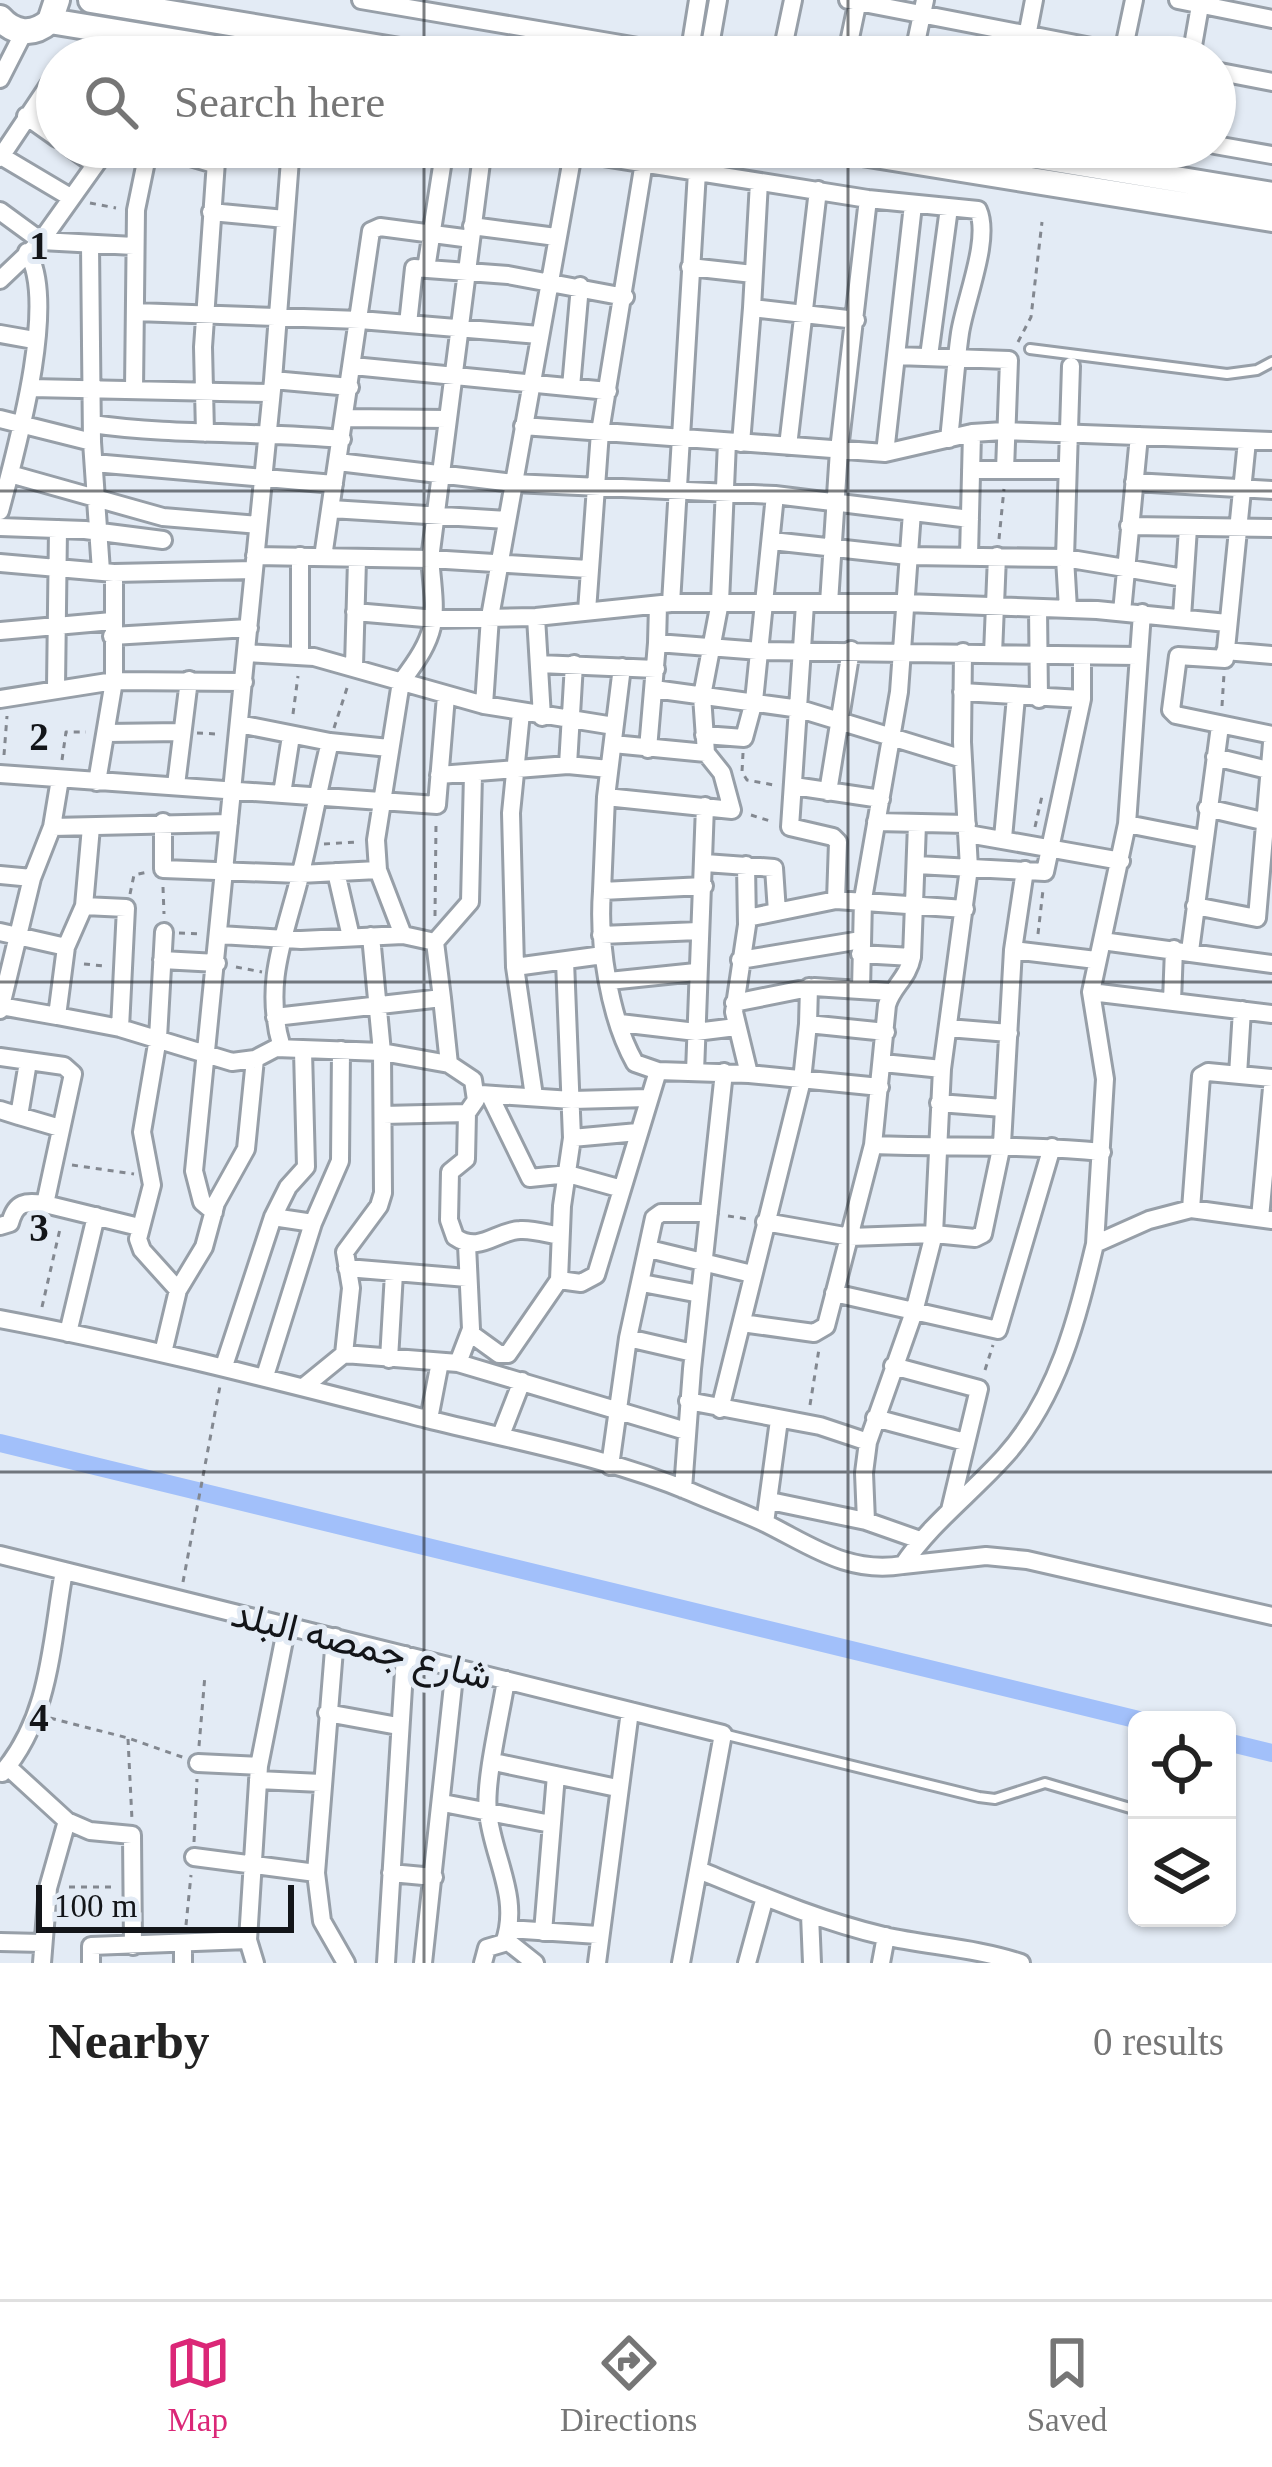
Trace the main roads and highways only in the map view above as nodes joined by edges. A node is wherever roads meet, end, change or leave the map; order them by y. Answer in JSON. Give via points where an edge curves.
{"nodes":[{"id":1,"x":91,"y":0,"type":"edge"},
{"id":2,"x":153,"y":5,"type":"edge"},
{"id":3,"x":53,"y":11,"type":"edge"},
{"id":4,"x":0,"y":18,"type":"edge"},
{"id":5,"x":170,"y":36,"type":"edge"},
{"id":6,"x":322,"y":36,"type":"edge"},
{"id":7,"x":955,"y":168,"type":"edge"},
{"id":8,"x":1109,"y":168,"type":"edge"},
{"id":9,"x":1272,"y":195,"type":"edge"},
{"id":10,"x":1272,"y":219,"type":"edge"}],
"edges":[{"from":1,"to":2,"type":"main road"},
{"from":2,"to":6,"type":"main road"},
{"from":3,"to":4,"type":"main road","via":[[42,28],[23,32]]},
{"from":3,"to":5,"type":"main road"},
{"from":7,"to":10,"type":"main road"},
{"from":8,"to":9,"type":"main road"}]}
